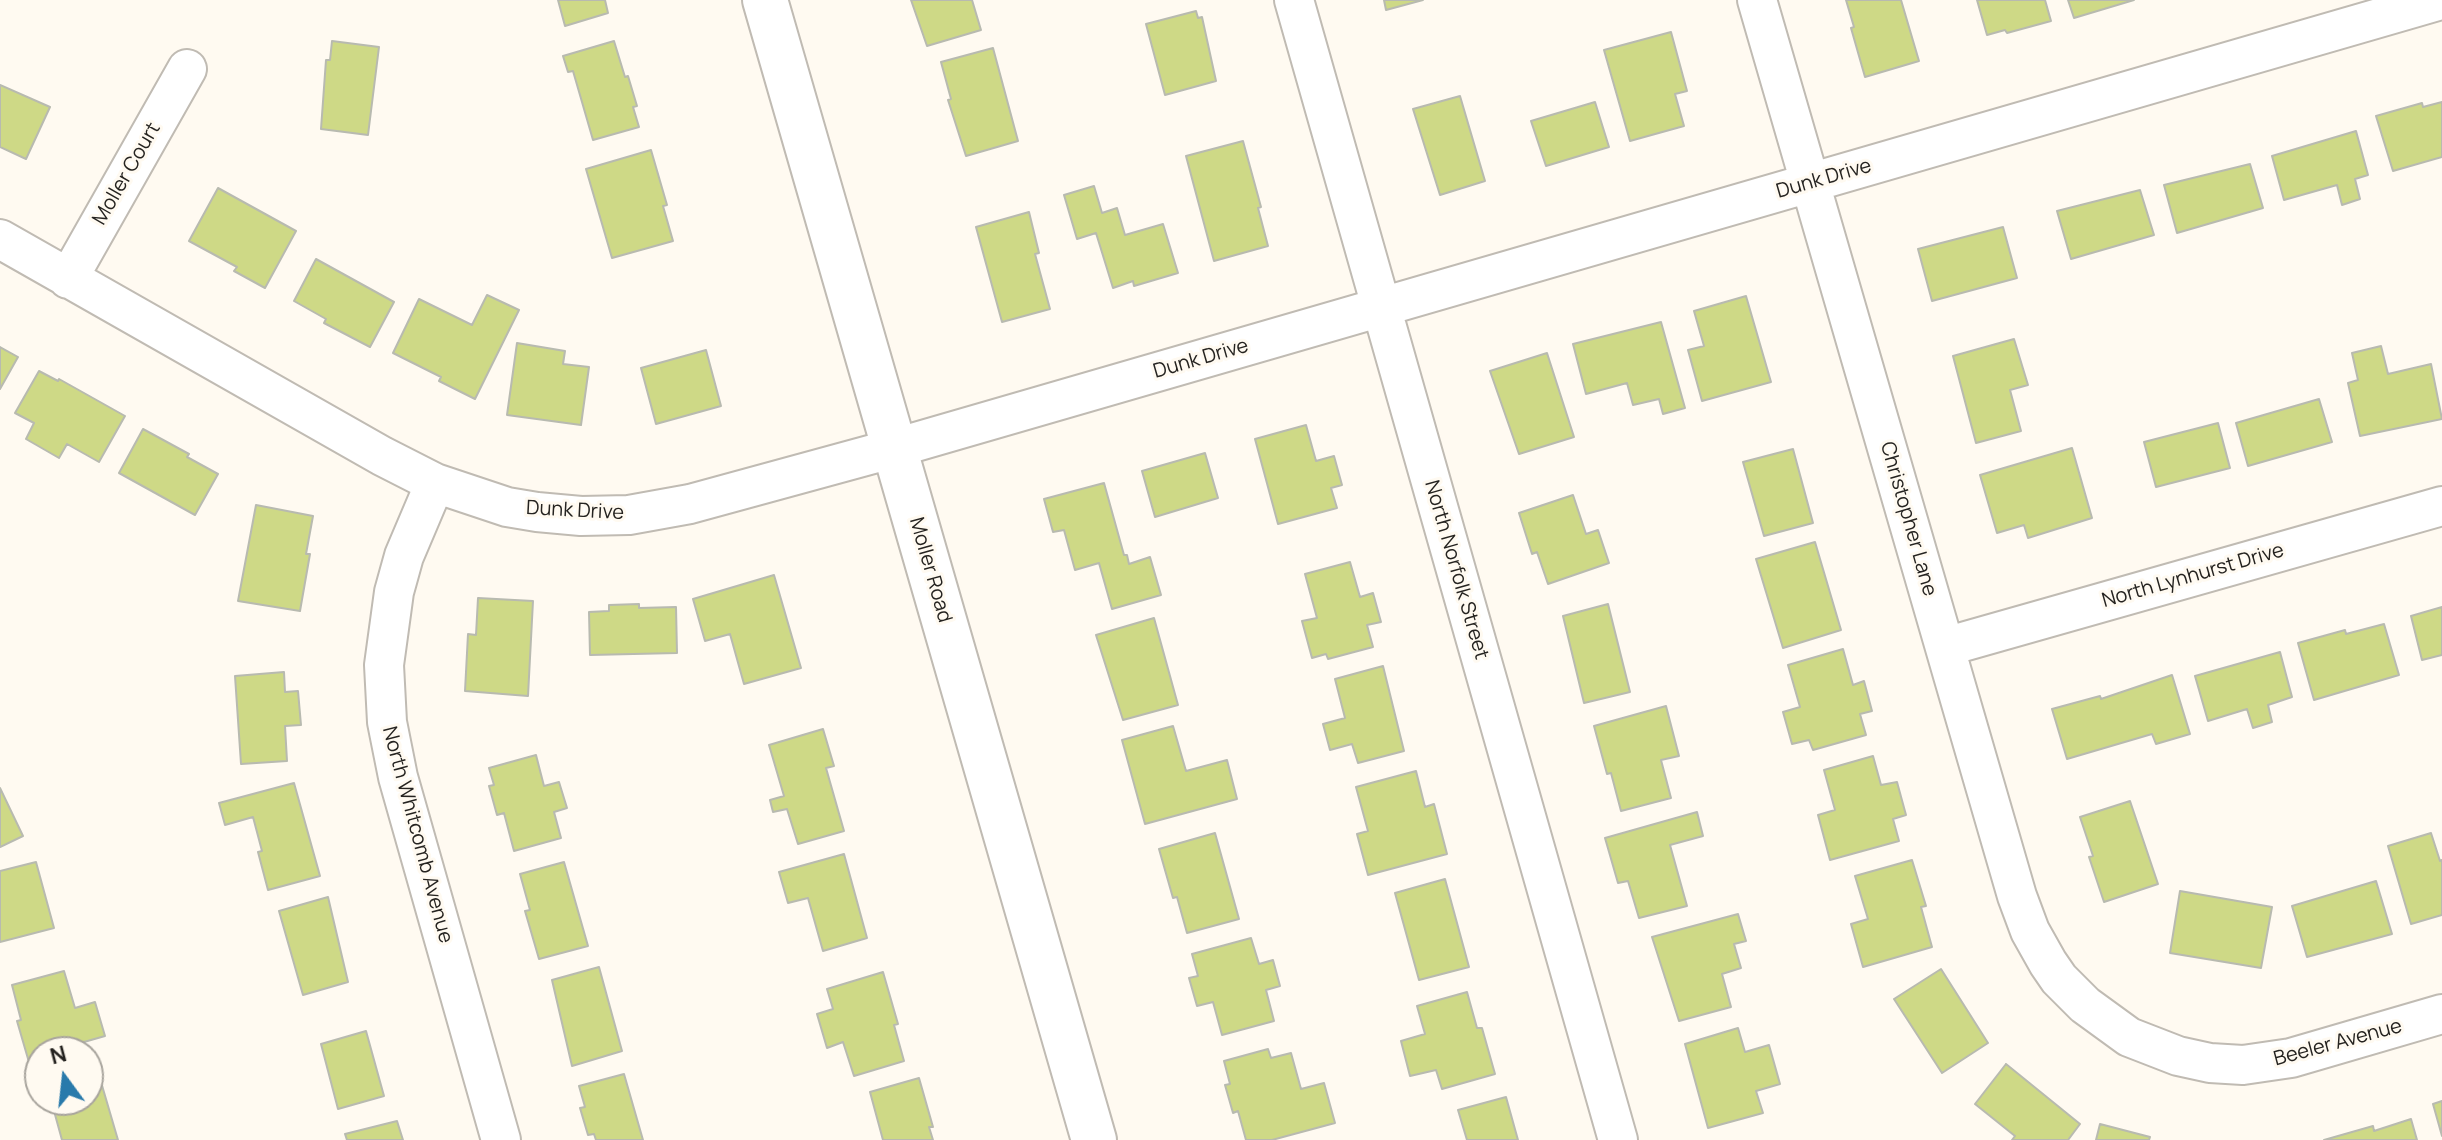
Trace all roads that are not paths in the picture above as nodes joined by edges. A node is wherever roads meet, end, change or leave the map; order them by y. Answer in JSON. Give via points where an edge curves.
{"nodes":[{"id":1,"x":765,"y":0,"type":"edge"},
{"id":2,"x":1294,"y":0,"type":"edge"},
{"id":3,"x":1757,"y":0,"type":"edge"},
{"id":4,"x":2441,"y":0,"type":"edge"},
{"id":5,"x":187,"y":69,"type":"dead end"},
{"id":6,"x":1811,"y":183,"type":"junction"},
{"id":7,"x":0,"y":239,"type":"edge"},
{"id":8,"x":68,"y":279,"type":"junction"},
{"id":9,"x":1381,"y":306,"type":"junction"},
{"id":10,"x":895,"y":448,"type":"junction"},
{"id":11,"x":435,"y":483,"type":"junction"},
{"id":12,"x":2442,"y":506,"type":"edge"},
{"id":13,"x":1945,"y":647,"type":"junction"},
{"id":14,"x":2442,"y":1014,"type":"edge"},
{"id":15,"x":2099,"y":1017,"type":"joint"},
{"id":16,"x":501,"y":1140,"type":"edge"},
{"id":17,"x":1094,"y":1140,"type":"edge"},
{"id":18,"x":1618,"y":1140,"type":"edge"}],
"edges":[{"from":1,"to":10,"type":"main road","name":"Moller Road"},
{"from":2,"to":9,"type":"street","name":"North Norfolk Street"},
{"from":3,"to":6,"type":"street","name":"Christopher Lane"},
{"from":4,"to":6,"type":"street","name":"Dunk Drive"},
{"from":5,"to":8,"type":"street","name":"Moller Court"},
{"from":6,"to":9,"type":"street","name":"Dunk Drive"},
{"from":6,"to":13,"type":"street","name":"Christopher Lane"},
{"from":7,"to":8,"type":"street","name":"Dunk Drive"},
{"from":8,"to":11,"type":"street","name":"Dunk Drive"},
{"from":9,"to":10,"type":"street","name":"Dunk Drive"},
{"from":9,"to":18,"type":"street","name":"North Norfolk Street"},
{"from":10,"to":11,"type":"street","name":"Dunk Drive","via":[[690,504],[629,515],[537,512]]},
{"from":10,"to":17,"type":"main road","name":"Moller Road"},
{"from":11,"to":16,"type":"street","name":"North Whitcomb Avenue","via":[[394,592],[384,665],[387,722],[395,767]]},
{"from":12,"to":13,"type":"street","name":"North Lynhurst Drive"},
{"from":13,"to":15,"type":"street","name":"Christopher Lane","via":[[2030,931],[2059,979]]},
{"from":14,"to":15,"type":"street","name":"Beeler Avenue","via":[[2308,1054],[2243,1065],[2162,1051]]}]}
